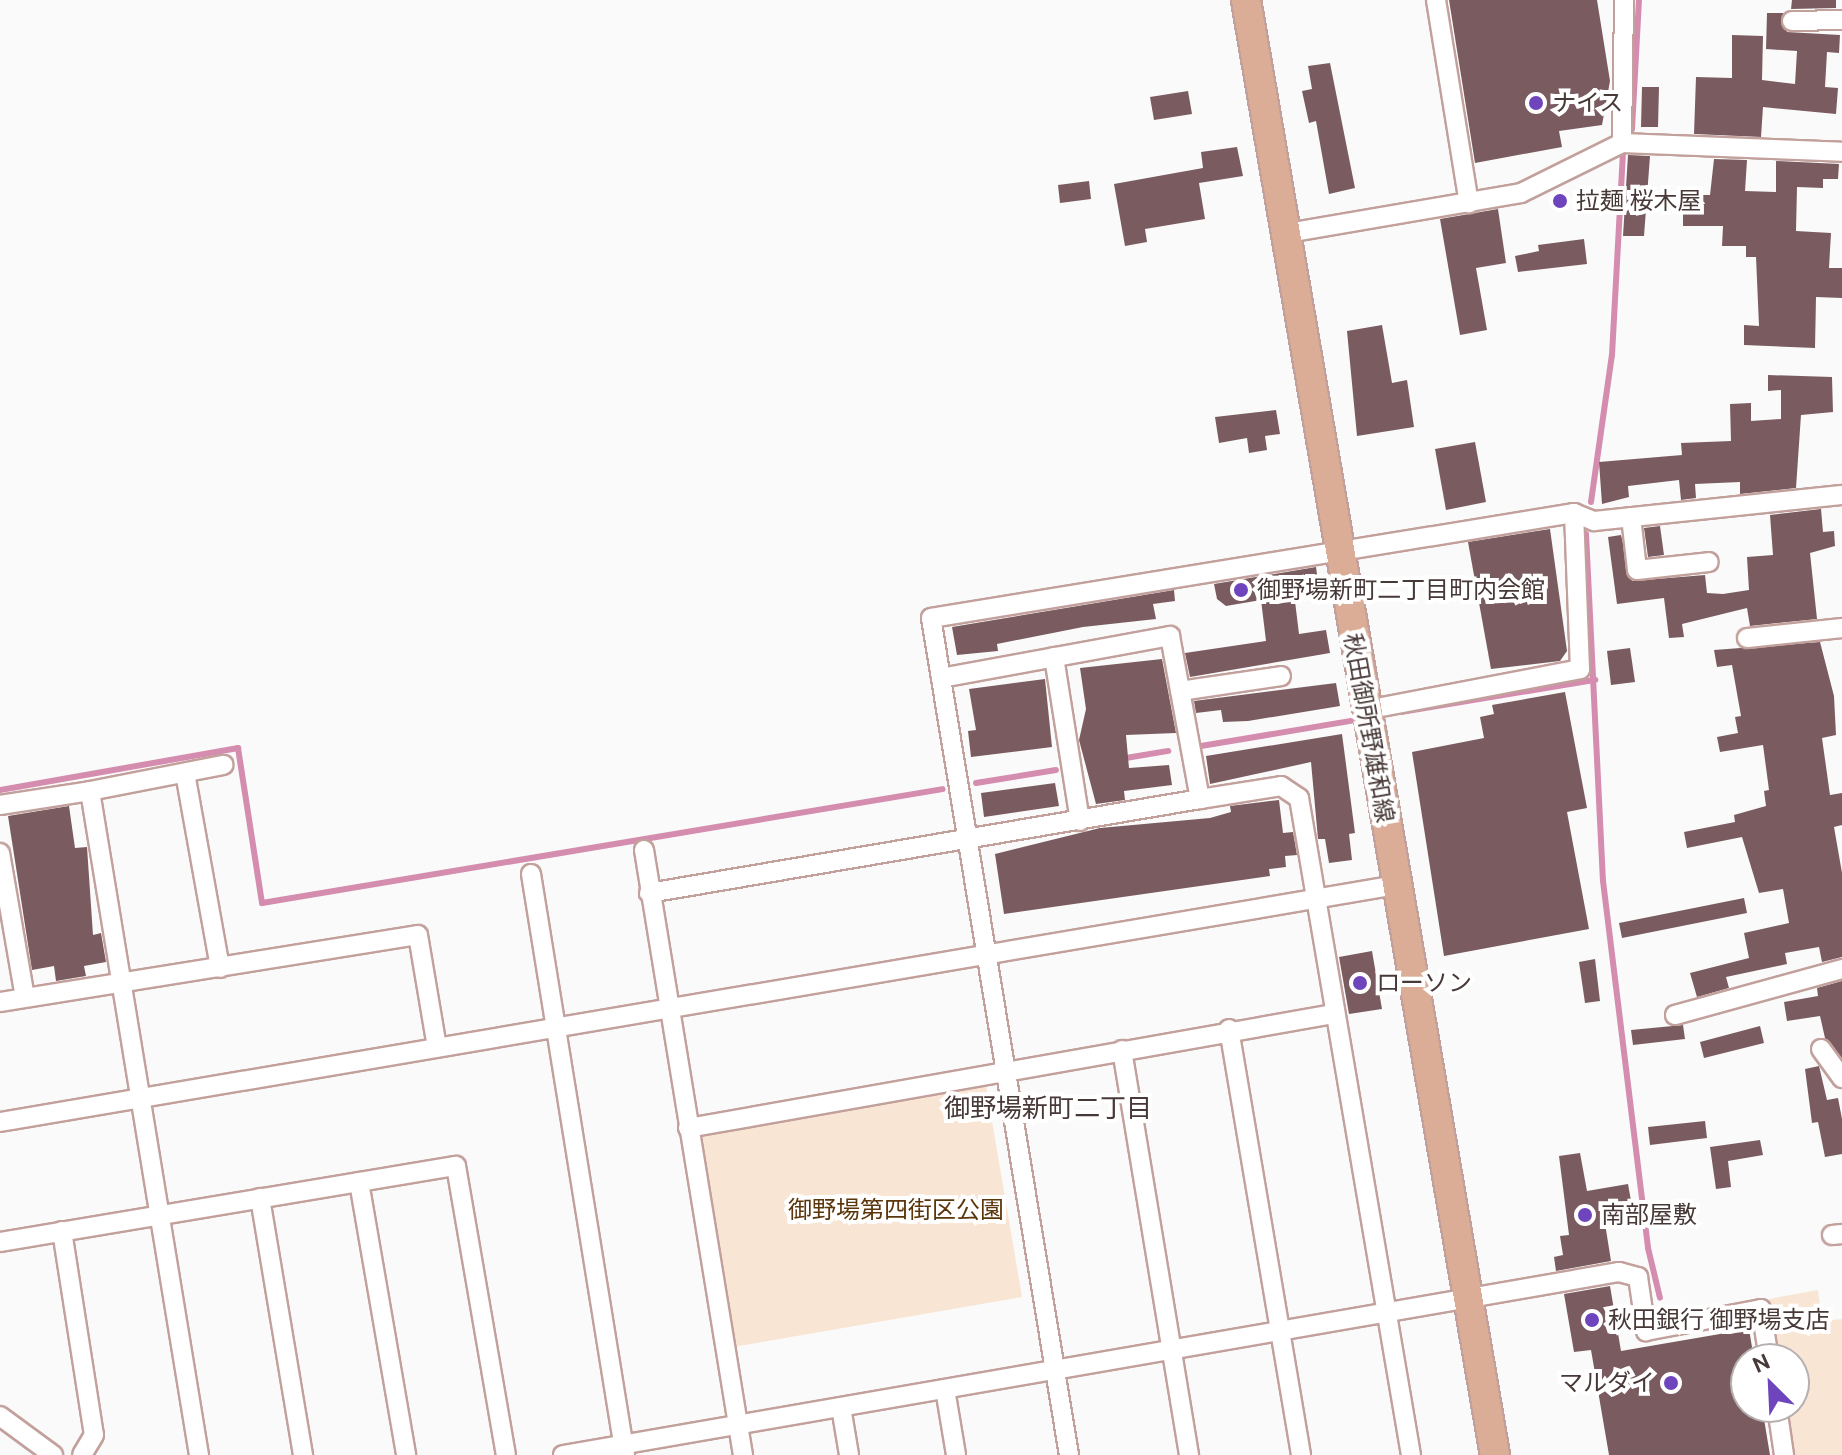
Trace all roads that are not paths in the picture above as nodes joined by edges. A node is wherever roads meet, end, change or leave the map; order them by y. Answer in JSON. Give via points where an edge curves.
{"nodes":[{"id":1,"x":1246,"y":0,"type":"edge"},
{"id":2,"x":1436,"y":0,"type":"edge"},
{"id":3,"x":1624,"y":0,"type":"edge"},
{"id":4,"x":1842,"y":20,"type":"edge"},
{"id":5,"x":1792,"y":21,"type":"dead end"},
{"id":6,"x":1622,"y":143,"type":"junction"},
{"id":7,"x":1842,"y":152,"type":"edge"},
{"id":8,"x":1469,"y":203,"type":"junction"},
{"id":9,"x":1287,"y":233,"type":"junction"},
{"id":10,"x":1842,"y":495,"type":"edge"},
{"id":11,"x":1574,"y":513,"type":"junction"},
{"id":12,"x":1631,"y":517,"type":"junction"},
{"id":13,"x":1338,"y":549,"type":"junction"},
{"id":14,"x":1709,"y":562,"type":"dead end"},
{"id":15,"x":1842,"y":628,"type":"edge"},
{"id":16,"x":1747,"y":638,"type":"dead end"},
{"id":17,"x":1054,"y":657,"type":"junction"},
{"id":18,"x":1281,"y":676,"type":"dead end"},
{"id":19,"x":941,"y":678,"type":"junction"},
{"id":20,"x":1180,"y":691,"type":"junction"},
{"id":21,"x":1366,"y":710,"type":"junction"},
{"id":22,"x":223,"y":765,"type":"dead end"},
{"id":23,"x":185,"y":773,"type":"junction"},
{"id":24,"x":90,"y":791,"type":"junction"},
{"id":25,"x":1200,"y":799,"type":"junction"},
{"id":26,"x":0,"y":805,"type":"edge"},
{"id":27,"x":1080,"y":821,"type":"junction"},
{"id":28,"x":969,"y":841,"type":"junction"},
{"id":29,"x":644,"y":850,"type":"dead end"},
{"id":30,"x":0,"y":853,"type":"edge"},
{"id":31,"x":531,"y":874,"type":"dead end"},
{"id":32,"x":1397,"y":885,"type":"junction"},
{"id":33,"x":649,"y":893,"type":"junction"},
{"id":34,"x":1317,"y":894,"type":"junction"},
{"id":35,"x":986,"y":956,"type":"junction"},
{"id":36,"x":220,"y":968,"type":"junction"},
{"id":37,"x":1842,"y":969,"type":"edge"},
{"id":38,"x":123,"y":984,"type":"junction"},
{"id":39,"x":25,"y":997,"type":"junction"},
{"id":40,"x":0,"y":1002,"type":"edge"},
{"id":41,"x":665,"y":1008,"type":"junction"},
{"id":42,"x":1334,"y":1014,"type":"junction"},
{"id":43,"x":1675,"y":1015,"type":"dead end"},
{"id":44,"x":554,"y":1027,"type":"junction"},
{"id":45,"x":1229,"y":1029,"type":"junction"},
{"id":46,"x":437,"y":1047,"type":"junction"},
{"id":47,"x":1821,"y":1049,"type":"dead end"},
{"id":48,"x":1122,"y":1050,"type":"junction"},
{"id":49,"x":1008,"y":1070,"type":"junction"},
{"id":50,"x":1842,"y":1078,"type":"edge"},
{"id":51,"x":142,"y":1098,"type":"junction"},
{"id":52,"x":0,"y":1122,"type":"edge"},
{"id":53,"x":688,"y":1128,"type":"junction"},
{"id":54,"x":359,"y":1182,"type":"junction"},
{"id":55,"x":260,"y":1198,"type":"junction"},
{"id":56,"x":162,"y":1213,"type":"junction"},
{"id":57,"x":62,"y":1231,"type":"junction"},
{"id":58,"x":0,"y":1242,"type":"edge"},
{"id":59,"x":1467,"y":1299,"type":"junction"},
{"id":60,"x":1386,"y":1314,"type":"junction"},
{"id":61,"x":1280,"y":1331,"type":"junction"},
{"id":62,"x":1766,"y":1343,"type":"edge"},
{"id":63,"x":1172,"y":1350,"type":"junction"},
{"id":64,"x":1055,"y":1370,"type":"junction"},
{"id":65,"x":945,"y":1389,"type":"junction"},
{"id":66,"x":841,"y":1407,"type":"junction"},
{"id":67,"x":0,"y":1416,"type":"edge"},
{"id":68,"x":1779,"y":1423,"type":"edge"},
{"id":69,"x":738,"y":1425,"type":"junction"},
{"id":70,"x":624,"y":1450,"type":"edge"},
{"id":71,"x":53,"y":1455,"type":"edge"},
{"id":72,"x":82,"y":1455,"type":"edge"},
{"id":73,"x":199,"y":1455,"type":"edge"},
{"id":74,"x":303,"y":1455,"type":"edge"},
{"id":75,"x":406,"y":1455,"type":"edge"},
{"id":76,"x":506,"y":1455,"type":"edge"},
{"id":77,"x":563,"y":1455,"type":"edge"},
{"id":78,"x":743,"y":1455,"type":"edge"},
{"id":79,"x":849,"y":1455,"type":"edge"},
{"id":80,"x":956,"y":1455,"type":"edge"},
{"id":81,"x":1069,"y":1455,"type":"edge"},
{"id":82,"x":1189,"y":1455,"type":"edge"},
{"id":83,"x":1301,"y":1455,"type":"edge"},
{"id":84,"x":1411,"y":1455,"type":"edge"},
{"id":85,"x":1495,"y":1455,"type":"edge"},
{"id":86,"x":1784,"y":1455,"type":"edge"}],
"edges":[{"from":1,"to":9,"type":"main road","name":"秋田御所野雄和線"},
{"from":2,"to":8,"type":"street"},
{"from":3,"to":6,"type":"street"},
{"from":4,"to":5,"type":"street"},
{"from":6,"to":7,"type":"street"},
{"from":6,"to":8,"type":"street","via":[[1521,193]]},
{"from":8,"to":9,"type":"street"},
{"from":9,"to":13,"type":"main road","name":"秋田御所野雄和線"},
{"from":10,"to":12,"type":"street"},
{"from":11,"to":12,"type":"street","via":[[1594,521]]},
{"from":11,"to":13,"type":"street"},
{"from":11,"to":21,"type":"street","via":[[1580,669]]},
{"from":12,"to":14,"type":"street","via":[[1637,570]]},
{"from":13,"to":19,"type":"street","via":[[931,618]]},
{"from":13,"to":21,"type":"main road","name":"秋田御所野雄和線"},
{"from":15,"to":16,"type":"street"},
{"from":17,"to":19,"type":"street"},
{"from":17,"to":20,"type":"street","via":[[1170,636]]},
{"from":17,"to":27,"type":"street"},
{"from":18,"to":20,"type":"street"},
{"from":19,"to":28,"type":"street"},
{"from":20,"to":25,"type":"street"},
{"from":21,"to":32,"type":"main road","name":"秋田御所野雄和線"},
{"from":22,"to":23,"type":"street"},
{"from":23,"to":24,"type":"street"},
{"from":23,"to":36,"type":"street"},
{"from":24,"to":26,"type":"street"},
{"from":24,"to":38,"type":"street"},
{"from":25,"to":27,"type":"street"},
{"from":25,"to":34,"type":"street","via":[[1281,786],[1299,798]]},
{"from":27,"to":28,"type":"street"},
{"from":28,"to":33,"type":"street"},
{"from":28,"to":35,"type":"street"},
{"from":29,"to":33,"type":"street"},
{"from":30,"to":39,"type":"street"},
{"from":31,"to":44,"type":"street"},
{"from":32,"to":34,"type":"street"},
{"from":32,"to":59,"type":"main road","name":"秋田御所野雄和線"},
{"from":33,"to":41,"type":"street"},
{"from":34,"to":35,"type":"street"},
{"from":34,"to":42,"type":"street"},
{"from":35,"to":41,"type":"street"},
{"from":35,"to":49,"type":"street"},
{"from":36,"to":38,"type":"street"},
{"from":36,"to":46,"type":"street","via":[[418,935]]},
{"from":37,"to":43,"type":"street"},
{"from":38,"to":39,"type":"street"},
{"from":38,"to":51,"type":"street"},
{"from":39,"to":40,"type":"street"},
{"from":41,"to":44,"type":"street"},
{"from":41,"to":53,"type":"street"},
{"from":42,"to":45,"type":"street"},
{"from":42,"to":60,"type":"street"},
{"from":44,"to":46,"type":"street"},
{"from":44,"to":70,"type":"street"},
{"from":45,"to":48,"type":"street"},
{"from":45,"to":61,"type":"street"},
{"from":46,"to":51,"type":"street"},
{"from":47,"to":50,"type":"street"},
{"from":48,"to":49,"type":"street"},
{"from":48,"to":63,"type":"street"},
{"from":49,"to":53,"type":"street"},
{"from":49,"to":64,"type":"street"},
{"from":51,"to":52,"type":"street"},
{"from":51,"to":56,"type":"street"},
{"from":53,"to":69,"type":"street"},
{"from":54,"to":55,"type":"street"},
{"from":54,"to":75,"type":"street"},
{"from":54,"to":76,"type":"street","via":[[456,1166]]},
{"from":55,"to":56,"type":"street"},
{"from":55,"to":74,"type":"street"},
{"from":56,"to":57,"type":"street"},
{"from":56,"to":73,"type":"street"},
{"from":57,"to":58,"type":"street"},
{"from":57,"to":72,"type":"street","via":[[94,1435]]},
{"from":59,"to":60,"type":"street"},
{"from":59,"to":62,"type":"street","via":[[1619,1272],[1638,1277],[1646,1331],[1761,1309]]},
{"from":59,"to":85,"type":"main road","name":"秋田御所野雄和線"},
{"from":60,"to":61,"type":"street"},
{"from":60,"to":84,"type":"street"},
{"from":61,"to":63,"type":"street"},
{"from":61,"to":83,"type":"street"},
{"from":63,"to":64,"type":"street"},
{"from":63,"to":82,"type":"street"},
{"from":64,"to":65,"type":"street"},
{"from":64,"to":81,"type":"street"},
{"from":65,"to":66,"type":"street"},
{"from":65,"to":80,"type":"street"},
{"from":66,"to":69,"type":"street"},
{"from":66,"to":79,"type":"street"},
{"from":67,"to":71,"type":"street"},
{"from":68,"to":86,"type":"street"},
{"from":69,"to":70,"type":"street"},
{"from":69,"to":78,"type":"street"},
{"from":70,"to":77,"type":"street"}]}
